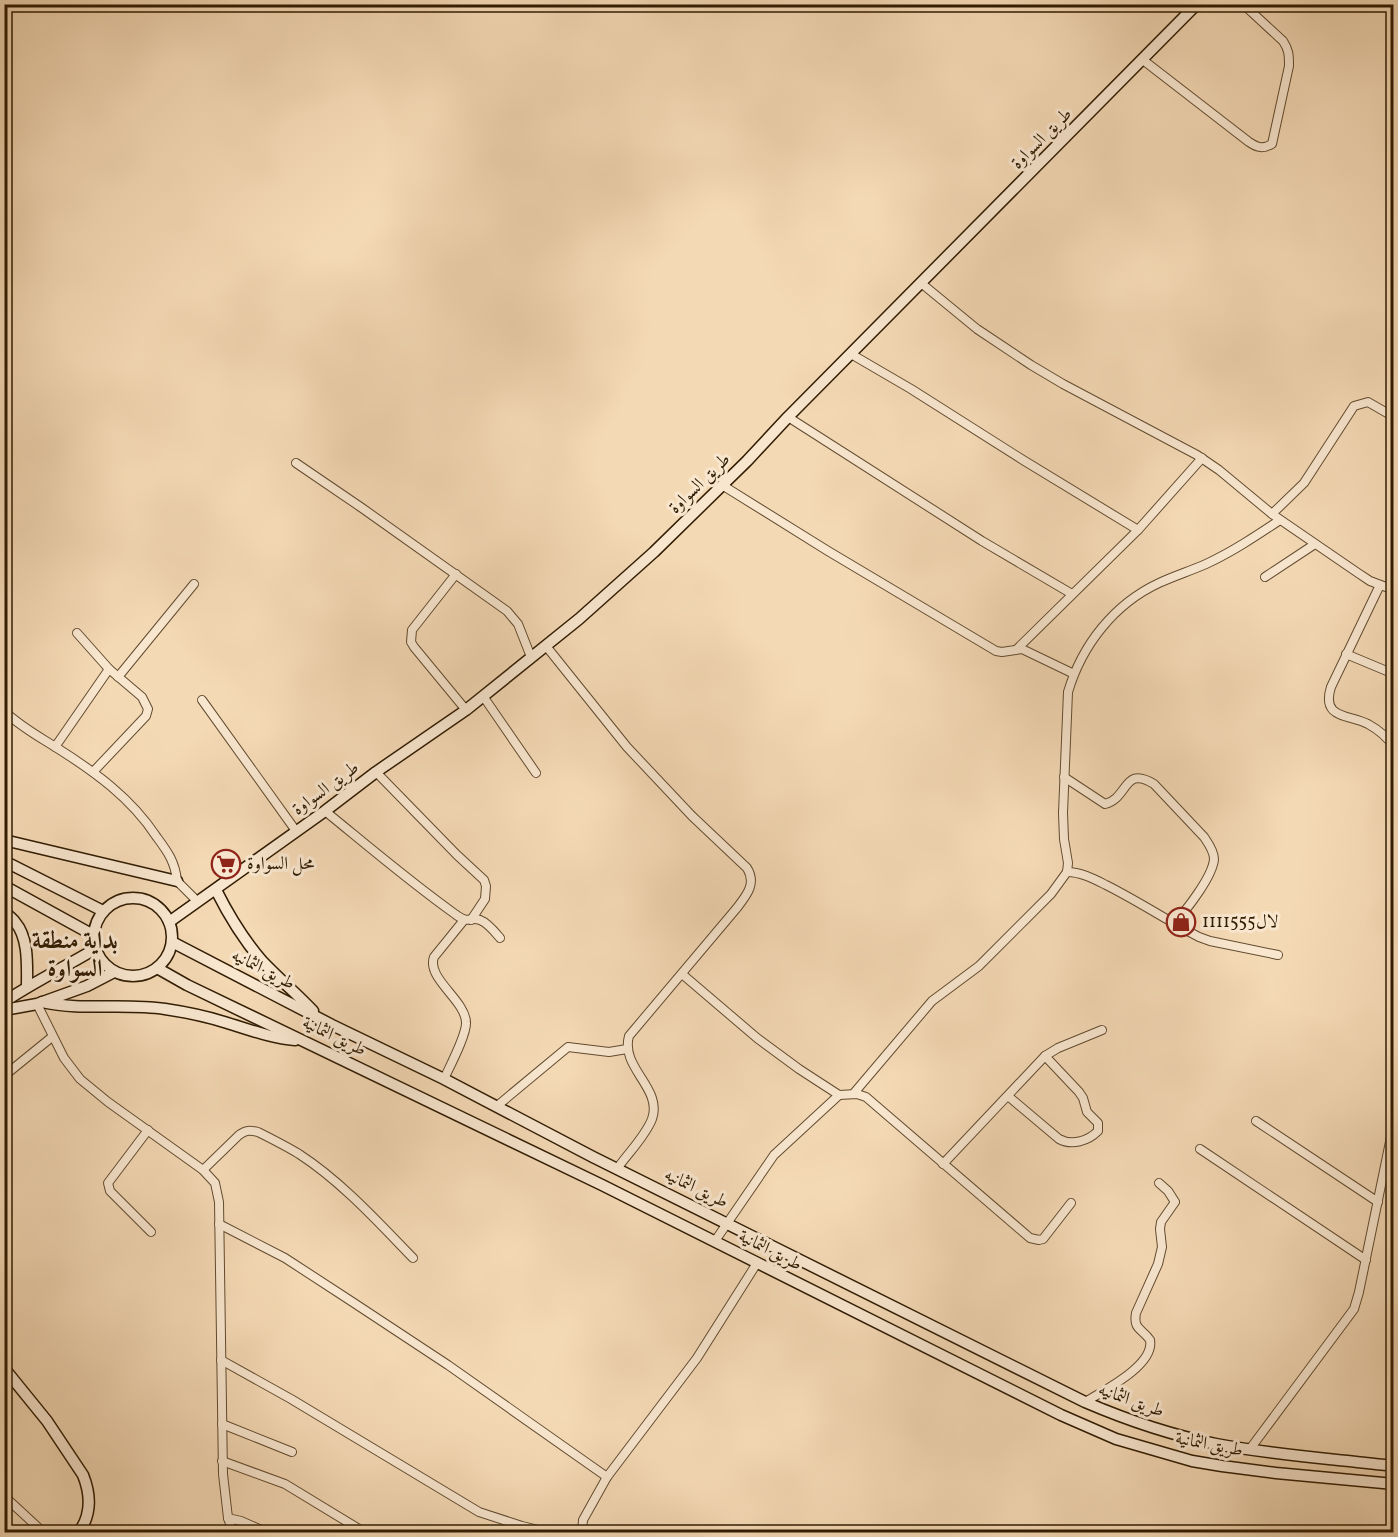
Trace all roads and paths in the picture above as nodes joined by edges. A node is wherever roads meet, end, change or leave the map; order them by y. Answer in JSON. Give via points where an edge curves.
{"nodes":[{"id":1,"x":1197,"y":4,"type":"edge"},
{"id":2,"x":1243,"y":4,"type":"edge"},
{"id":3,"x":1143,"y":60,"type":"junction"},
{"id":4,"x":921,"y":283,"type":"junction"},
{"id":5,"x":851,"y":354,"type":"junction"},
{"id":6,"x":788,"y":417,"type":"junction"},
{"id":7,"x":1394,"y":417,"type":"edge"},
{"id":8,"x":1202,"y":458,"type":"junction"},
{"id":9,"x":296,"y":463,"type":"dead end"},
{"id":10,"x":722,"y":485,"type":"junction"},
{"id":11,"x":1272,"y":514,"type":"junction"},
{"id":12,"x":1280,"y":520,"type":"junction"},
{"id":13,"x":1138,"y":530,"type":"junction"},
{"id":14,"x":1315,"y":543,"type":"junction"},
{"id":15,"x":456,"y":574,"type":"junction"},
{"id":16,"x":1265,"y":577,"type":"dead end"},
{"id":17,"x":194,"y":584,"type":"dead end"},
{"id":18,"x":1380,"y":585,"type":"junction"},
{"id":19,"x":1394,"y":590,"type":"edge"},
{"id":20,"x":1072,"y":594,"type":"junction"},
{"id":21,"x":77,"y":633,"type":"dead end"},
{"id":22,"x":546,"y":646,"type":"junction"},
{"id":23,"x":1017,"y":650,"type":"junction"},
{"id":24,"x":1346,"y":654,"type":"junction"},
{"id":25,"x":531,"y":657,"type":"junction"},
{"id":26,"x":109,"y":669,"type":"junction"},
{"id":27,"x":1074,"y":674,"type":"junction"},
{"id":28,"x":1394,"y":674,"type":"edge"},
{"id":29,"x":118,"y":677,"type":"junction"},
{"id":30,"x":483,"y":696,"type":"junction"},
{"id":31,"x":202,"y":700,"type":"dead end"},
{"id":32,"x":466,"y":710,"type":"junction"},
{"id":33,"x":4,"y":711,"type":"edge"},
{"id":34,"x":55,"y":747,"type":"junction"},
{"id":35,"x":1394,"y":747,"type":"edge"},
{"id":36,"x":93,"y":772,"type":"junction"},
{"id":37,"x":376,"y":772,"type":"junction"},
{"id":38,"x":536,"y":773,"type":"dead end"},
{"id":39,"x":1064,"y":777,"type":"junction"},
{"id":40,"x":325,"y":811,"type":"junction"},
{"id":41,"x":296,"y":831,"type":"junction"},
{"id":42,"x":4,"y":840,"type":"edge"},
{"id":43,"x":4,"y":861,"type":"edge"},
{"id":44,"x":1067,"y":872,"type":"junction"},
{"id":45,"x":177,"y":881,"type":"junction"},
{"id":46,"x":4,"y":886,"type":"edge"},
{"id":47,"x":216,"y":890,"type":"junction"},
{"id":48,"x":198,"y":902,"type":"junction"},
{"id":49,"x":103,"y":911,"type":"junction"},
{"id":50,"x":4,"y":912,"type":"edge"},
{"id":51,"x":467,"y":920,"type":"junction"},
{"id":52,"x":169,"y":922,"type":"junction"},
{"id":53,"x":1174,"y":923,"type":"junction"},
{"id":54,"x":93,"y":935,"type":"junction"},
{"id":55,"x":500,"y":938,"type":"dead end"},
{"id":56,"x":172,"y":942,"type":"junction"},
{"id":57,"x":95,"y":949,"type":"junction"},
{"id":58,"x":1278,"y":955,"type":"dead end"},
{"id":59,"x":157,"y":968,"type":"junction"},
{"id":60,"x":114,"y":972,"type":"junction"},
{"id":61,"x":682,"y":974,"type":"junction"},
{"id":62,"x":27,"y":986,"type":"junction"},
{"id":63,"x":4,"y":1002,"type":"edge"},
{"id":64,"x":39,"y":1003,"type":"junction"},
{"id":65,"x":4,"y":1010,"type":"edge"},
{"id":66,"x":319,"y":1017,"type":"junction"},
{"id":67,"x":1102,"y":1030,"type":"dead end"},
{"id":68,"x":52,"y":1037,"type":"junction"},
{"id":69,"x":304,"y":1041,"type":"junction"},
{"id":70,"x":627,"y":1049,"type":"junction"},
{"id":71,"x":1045,"y":1056,"type":"junction"},
{"id":72,"x":6,"y":1072,"type":"edge"},
{"id":73,"x":444,"y":1079,"type":"junction"},
{"id":74,"x":854,"y":1094,"type":"junction"},
{"id":75,"x":840,"y":1095,"type":"junction"},
{"id":76,"x":1008,"y":1096,"type":"junction"},
{"id":77,"x":496,"y":1106,"type":"junction"},
{"id":78,"x":1257,"y":1121,"type":"dead end"},
{"id":79,"x":148,"y":1130,"type":"junction"},
{"id":80,"x":1392,"y":1132,"type":"dead end"},
{"id":81,"x":1200,"y":1149,"type":"dead end"},
{"id":82,"x":943,"y":1164,"type":"junction"},
{"id":83,"x":617,"y":1169,"type":"junction"},
{"id":84,"x":203,"y":1170,"type":"junction"},
{"id":85,"x":1159,"y":1183,"type":"dead end"},
{"id":86,"x":1378,"y":1202,"type":"junction"},
{"id":87,"x":1071,"y":1203,"type":"dead end"},
{"id":88,"x":727,"y":1223,"type":"junction"},
{"id":89,"x":219,"y":1224,"type":"junction"},
{"id":90,"x":151,"y":1232,"type":"dead end"},
{"id":91,"x":715,"y":1241,"type":"junction"},
{"id":92,"x":413,"y":1258,"type":"dead end"},
{"id":93,"x":1366,"y":1260,"type":"junction"},
{"id":94,"x":758,"y":1263,"type":"junction"},
{"id":95,"x":221,"y":1360,"type":"junction"},
{"id":96,"x":4,"y":1368,"type":"edge"},
{"id":97,"x":1085,"y":1402,"type":"junction"},
{"id":98,"x":222,"y":1424,"type":"junction"},
{"id":99,"x":1250,"y":1449,"type":"junction"},
{"id":100,"x":292,"y":1452,"type":"dead end"},
{"id":101,"x":222,"y":1461,"type":"junction"},
{"id":102,"x":1394,"y":1466,"type":"edge"},
{"id":103,"x":607,"y":1476,"type":"junction"},
{"id":104,"x":1394,"y":1484,"type":"edge"},
{"id":105,"x":4,"y":1496,"type":"edge"},
{"id":106,"x":228,"y":1518,"type":"junction"},
{"id":107,"x":43,"y":1533,"type":"edge"},
{"id":108,"x":79,"y":1533,"type":"edge"},
{"id":109,"x":233,"y":1533,"type":"edge"},
{"id":110,"x":266,"y":1533,"type":"edge"},
{"id":111,"x":364,"y":1533,"type":"edge"},
{"id":112,"x":546,"y":1533,"type":"edge"},
{"id":113,"x":582,"y":1533,"type":"edge"}],
"edges":[{"from":1,"to":3,"type":"street","name":"طريق السواوة"},
{"from":2,"to":3,"type":"street","via":[[1283,41],[1290,54],[1272,144],[1265,148],[1249,142]]},
{"from":3,"to":4,"type":"street","name":"طريق السواوة"},
{"from":4,"to":5,"type":"street","name":"طريق السواوة"},
{"from":4,"to":8,"type":"street","via":[[977,329],[1063,384]]},
{"from":5,"to":6,"type":"street","name":"طريق السواوة"},
{"from":5,"to":13,"type":"street"},
{"from":6,"to":10,"type":"street","name":"طريق السواوة"},
{"from":6,"to":20,"type":"street"},
{"from":7,"to":11,"type":"street","via":[[1368,402],[1354,406],[1304,483]]},
{"from":8,"to":11,"type":"street"},
{"from":8,"to":13,"type":"street"},
{"from":9,"to":15,"type":"street"},
{"from":10,"to":22,"type":"street","name":"طريق السواوة","via":[[618,586]]},
{"from":10,"to":23,"type":"street","via":[[991,648],[1002,652]]},
{"from":11,"to":12,"type":"street"},
{"from":12,"to":14,"type":"street"},
{"from":12,"to":27,"type":"street","via":[[1215,560],[1136,596],[1102,627]]},
{"from":13,"to":20,"type":"street"},
{"from":14,"to":16,"type":"street"},
{"from":14,"to":18,"type":"street"},
{"from":15,"to":25,"type":"street","via":[[514,618]]},
{"from":15,"to":32,"type":"street","via":[[412,630],[411,637],[414,647]]},
{"from":17,"to":29,"type":"street"},
{"from":18,"to":19,"type":"street"},
{"from":18,"to":24,"type":"street"},
{"from":20,"to":23,"type":"street"},
{"from":21,"to":26,"type":"street"},
{"from":22,"to":25,"type":"street","name":"طريق السواوة"},
{"from":22,"to":61,"type":"street","via":[[627,747],[750,873],[751,883],[744,898]]},
{"from":23,"to":27,"type":"street","via":[[1030,652]]},
{"from":24,"to":28,"type":"street"},
{"from":24,"to":35,"type":"street","via":[[1330,687],[1331,709],[1368,724]]},
{"from":25,"to":30,"type":"street","name":"طريق السواوة"},
{"from":26,"to":29,"type":"street"},
{"from":26,"to":34,"type":"street"},
{"from":27,"to":39,"type":"street","via":[[1068,692]]},
{"from":29,"to":36,"type":"street","via":[[142,698],[148,713]]},
{"from":30,"to":32,"type":"street","name":"طريق السواوة"},
{"from":30,"to":38,"type":"street"},
{"from":31,"to":41,"type":"street"},
{"from":32,"to":37,"type":"street","name":"طريق السواوة"},
{"from":33,"to":34,"type":"street","via":[[27,731]]},
{"from":34,"to":36,"type":"street"},
{"from":36,"to":45,"type":"street","via":[[128,801],[152,830],[170,856]]},
{"from":37,"to":40,"type":"street","name":"طريق السواوة"},
{"from":37,"to":51,"type":"street","via":[[484,880],[485,898]]},
{"from":39,"to":44,"type":"street"},
{"from":39,"to":53,"type":"street","via":[[1105,804],[1117,799],[1130,781],[1142,778],[1154,784],[1204,837],[1214,858],[1212,866],[1197,895]]},
{"from":40,"to":41,"type":"street","name":"طريق السواوة"},
{"from":40,"to":51,"type":"street"},
{"from":41,"to":47,"type":"street","name":"طريق السواوة"},
{"from":42,"to":45,"type":"street"},
{"from":43,"to":49,"type":"street"},
{"from":44,"to":53,"type":"street","via":[[1097,881]]},
{"from":44,"to":74,"type":"street","via":[[1051,894],[979,966],[932,1002]]},
{"from":45,"to":48,"type":"street"},
{"from":46,"to":54,"type":"street"},
{"from":47,"to":48,"type":"street","name":"طريق السواوة"},
{"from":47,"to":66,"type":"street","via":[[227,913],[264,963]]},
{"from":48,"to":52,"type":"street","name":"طريق السواوة"},
{"from":49,"to":52,"type":"street","via":[[119,900],[139,898],[157,906]]},
{"from":49,"to":54,"type":"street"},
{"from":50,"to":62,"type":"street","via":[[22,934]]},
{"from":51,"to":55,"type":"street","via":[[482,921]]},
{"from":51,"to":73,"type":"street","via":[[432,959],[434,970],[461,1008],[466,1024]]},
{"from":52,"to":56,"type":"street"},
{"from":53,"to":58,"type":"street","via":[[1210,941]]},
{"from":54,"to":57,"type":"street"},
{"from":56,"to":59,"type":"street"},
{"from":56,"to":66,"type":"street","name":"طريق الثمانيه"},
{"from":57,"to":60,"type":"street"},
{"from":57,"to":62,"type":"street"},
{"from":59,"to":60,"type":"street","via":[[136,976]]},
{"from":59,"to":69,"type":"street","name":"طريق الثمانية"},
{"from":60,"to":64,"type":"street"},
{"from":61,"to":70,"type":"street","via":[[629,1036]]},
{"from":61,"to":75,"type":"street","via":[[770,1048]]},
{"from":62,"to":63,"type":"street"},
{"from":64,"to":65,"type":"street"},
{"from":64,"to":68,"type":"street"},
{"from":64,"to":69,"type":"street","via":[[167,1009],[272,1037]]},
{"from":66,"to":73,"type":"street","name":"طريق الثمانيه"},
{"from":67,"to":71,"type":"street"},
{"from":68,"to":72,"type":"street"},
{"from":68,"to":79,"type":"street","via":[[80,1079]]},
{"from":69,"to":91,"type":"street","name":"طريق الثمانية"},
{"from":70,"to":77,"type":"street","via":[[609,1052],[568,1047]]},
{"from":70,"to":83,"type":"street","via":[[650,1094],[653,1113]]},
{"from":71,"to":76,"type":"street"},
{"from":71,"to":76,"type":"street","via":[[1079,1092],[1087,1112],[1098,1123],[1098,1131],[1088,1139],[1064,1142]]},
{"from":73,"to":77,"type":"street","name":"طريق الثمانيه"},
{"from":74,"to":75,"type":"street"},
{"from":74,"to":82,"type":"street","via":[[866,1097]]},
{"from":75,"to":88,"type":"street","via":[[774,1155]]},
{"from":76,"to":82,"type":"street"},
{"from":77,"to":83,"type":"street","name":"طريق الثمانيه"},
{"from":78,"to":86,"type":"street"},
{"from":79,"to":84,"type":"street"},
{"from":79,"to":90,"type":"street","via":[[108,1183],[110,1191]]},
{"from":80,"to":86,"type":"street"},
{"from":81,"to":93,"type":"street"},
{"from":82,"to":87,"type":"street","via":[[1030,1238],[1042,1239]]},
{"from":83,"to":88,"type":"street","name":"طريق الثمانيه"},
{"from":84,"to":89,"type":"street","via":[[215,1184]]},
{"from":84,"to":92,"type":"street","via":[[238,1135],[251,1130],[258,1132],[326,1174]]},
{"from":85,"to":97,"type":"street","via":[[1175,1202],[1161,1222],[1158,1264],[1136,1314],[1137,1327],[1150,1340],[1150,1348],[1128,1375]]},
{"from":86,"to":93,"type":"street"},
{"from":88,"to":91,"type":"street"},
{"from":88,"to":97,"type":"street","name":"طريق الثمانيه"},
{"from":89,"to":95,"type":"street"},
{"from":89,"to":103,"type":"street","via":[[285,1258]]},
{"from":91,"to":94,"type":"street","name":"طريق الثمانية"},
{"from":93,"to":99,"type":"street","via":[[1358,1299],[1350,1316]]},
{"from":94,"to":103,"type":"street","via":[[697,1358]]},
{"from":94,"to":104,"type":"street","name":"طريق الثمانية","via":[[1116,1439],[1222,1466]]},
{"from":95,"to":98,"type":"street"},
{"from":95,"to":112,"type":"street","via":[[479,1512]]},
{"from":96,"to":108,"type":"street","via":[[47,1421],[83,1475],[89,1507]]},
{"from":97,"to":99,"type":"street","name":"طريق الثمانيه","via":[[1147,1426]]},
{"from":98,"to":100,"type":"street"},
{"from":98,"to":101,"type":"street"},
{"from":99,"to":102,"type":"street","name":"طريق الثمانيه"},
{"from":101,"to":106,"type":"street"},
{"from":101,"to":111,"type":"street","via":[[285,1484]]},
{"from":103,"to":113,"type":"street","via":[[583,1520]]},
{"from":105,"to":107,"type":"street"},
{"from":106,"to":109,"type":"street"},
{"from":106,"to":110,"type":"street"}]}
